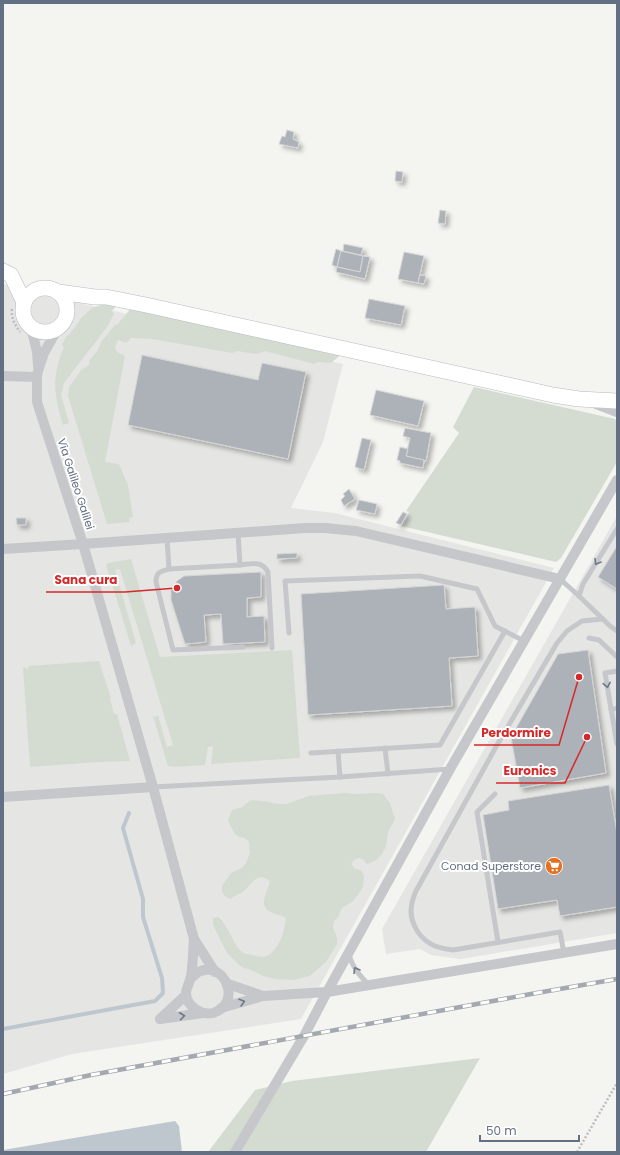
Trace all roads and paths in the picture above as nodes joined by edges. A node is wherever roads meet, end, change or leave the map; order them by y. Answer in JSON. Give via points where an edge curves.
{"nodes":[{"id":1,"x":3,"y":271,"type":"edge"},
{"id":2,"x":59,"y":292,"type":"junction"},
{"id":3,"x":95,"y":298,"type":"junction"},
{"id":4,"x":18,"y":302,"type":"junction"},
{"id":5,"x":62,"y":323,"type":"junction"},
{"id":6,"x":27,"y":332,"type":"junction"},
{"id":7,"x":37,"y":374,"type":"junction"},
{"id":8,"x":3,"y":376,"type":"edge"},
{"id":9,"x":584,"y":400,"type":"junction"},
{"id":10,"x":617,"y":401,"type":"edge"},
{"id":11,"x":617,"y":412,"type":"edge"},
{"id":12,"x":617,"y":480,"type":"edge"},
{"id":13,"x":617,"y":529,"type":"edge"},
{"id":14,"x":238,"y":533,"type":"junction"},
{"id":15,"x":167,"y":538,"type":"junction"},
{"id":16,"x":83,"y":544,"type":"junction"},
{"id":17,"x":3,"y":549,"type":"edge"},
{"id":18,"x":240,"y":565,"type":"junction"},
{"id":19,"x":169,"y":569,"type":"junction"},
{"id":20,"x":560,"y":579,"type":"junction"},
{"id":21,"x":579,"y":596,"type":"junction"},
{"id":22,"x":603,"y":619,"type":"junction"},
{"id":23,"x":505,"y":631,"type":"junction"},
{"id":24,"x":617,"y":631,"type":"edge"},
{"id":25,"x":289,"y":633,"type":"dead end"},
{"id":26,"x":589,"y":638,"type":"dead end"},
{"id":27,"x":524,"y":641,"type":"junction"},
{"id":28,"x":243,"y":647,"type":"dead end"},
{"id":29,"x":272,"y":648,"type":"dead end"},
{"id":30,"x":617,"y":657,"type":"edge"},
{"id":31,"x":617,"y":671,"type":"edge"},
{"id":32,"x":617,"y":708,"type":"edge"},
{"id":33,"x":611,"y":710,"type":"junction"},
{"id":34,"x":617,"y":741,"type":"edge"},
{"id":35,"x":385,"y":748,"type":"junction"},
{"id":36,"x":338,"y":751,"type":"junction"},
{"id":37,"x":311,"y":753,"type":"dead end"},
{"id":38,"x":450,"y":769,"type":"junction"},
{"id":39,"x":388,"y":774,"type":"junction"},
{"id":40,"x":340,"y":777,"type":"junction"},
{"id":41,"x":153,"y":788,"type":"junction"},
{"id":42,"x":495,"y":794,"type":"dead end"},
{"id":43,"x":3,"y":797,"type":"edge"},
{"id":44,"x":194,"y":939,"type":"junction"},
{"id":45,"x":498,"y":942,"type":"junction"},
{"id":46,"x":617,"y":944,"type":"edge"},
{"id":47,"x":349,"y":952,"type":"junction"},
{"id":48,"x":564,"y":953,"type":"junction"},
{"id":49,"x":215,"y":972,"type":"junction"},
{"id":50,"x":191,"y":978,"type":"junction"},
{"id":51,"x":228,"y":984,"type":"junction"},
{"id":52,"x":369,"y":985,"type":"junction"},
{"id":53,"x":327,"y":992,"type":"junction"},
{"id":54,"x":186,"y":995,"type":"junction"},
{"id":55,"x":263,"y":996,"type":"junction"},
{"id":56,"x":221,"y":1008,"type":"junction"},
{"id":57,"x":204,"y":1013,"type":"junction"},
{"id":58,"x":617,"y":1083,"type":"edge"},
{"id":59,"x":235,"y":1152,"type":"edge"},
{"id":60,"x":577,"y":1152,"type":"edge"}],
"edges":[{"from":1,"to":4,"type":"main road","via":[[11,275]]},
{"from":2,"to":3,"type":"main road"},
{"from":2,"to":4,"type":"main road","via":[[53,288],[39,288]]},
{"from":2,"to":5,"type":"main road","via":[[67,304],[68,311]]},
{"from":3,"to":5,"type":"main road","via":[[81,303]]},
{"from":3,"to":9,"type":"main road","via":[[106,297]]},
{"from":4,"to":6,"type":"main road","via":[[23,308]]},
{"from":4,"to":6,"type":"path","via":[[12,314],[14,324]]},
{"from":5,"to":6,"type":"main road","via":[[52,331]]},
{"from":5,"to":7,"type":"street","via":[[44,353]]},
{"from":6,"to":7,"type":"street","name":"Via Galileo Galilei","via":[[37,352]]},
{"from":7,"to":8,"type":"street"},
{"from":7,"to":16,"type":"street","name":"Via Galileo Galilei","via":[[37,402]]},
{"from":9,"to":10,"type":"main road"},
{"from":9,"to":11,"type":"street"},
{"from":12,"to":20,"type":"street"},
{"from":13,"to":21,"type":"lane","one_way":true,"via":[[583,584]]},
{"from":14,"to":15,"type":"street"},
{"from":14,"to":18,"type":"lane"},
{"from":14,"to":20,"type":"street","via":[[304,528],[356,531]]},
{"from":15,"to":16,"type":"street"},
{"from":15,"to":19,"type":"lane"},
{"from":16,"to":17,"type":"street","name":"Via Galileo Galilei"},
{"from":16,"to":41,"type":"street"},
{"from":18,"to":19,"type":"lane"},
{"from":18,"to":29,"type":"lane","via":[[260,564],[268,572]]},
{"from":19,"to":28,"type":"lane","via":[[159,572],[156,582],[173,650]]},
{"from":20,"to":21,"type":"lane"},
{"from":20,"to":27,"type":"street"},
{"from":21,"to":22,"type":"lane"},
{"from":22,"to":24,"type":"lane"},
{"from":22,"to":45,"type":"lane","via":[[582,621],[567,631],[556,643],[489,759],[411,904],[414,926],[422,938],[432,945],[453,950]]},
{"from":23,"to":25,"type":"lane","via":[[495,626],[477,589],[420,576],[285,581]]},
{"from":23,"to":27,"type":"lane"},
{"from":23,"to":35,"type":"lane","via":[[440,745]]},
{"from":26,"to":30,"type":"lane","via":[[599,640]]},
{"from":27,"to":38,"type":"street"},
{"from":31,"to":33,"type":"lane","one_way":true,"via":[[605,673]]},
{"from":32,"to":33,"type":"lane"},
{"from":33,"to":34,"type":"lane"},
{"from":35,"to":36,"type":"lane"},
{"from":35,"to":39,"type":"lane"},
{"from":36,"to":37,"type":"lane"},
{"from":36,"to":40,"type":"lane"},
{"from":38,"to":39,"type":"lane"},
{"from":38,"to":47,"type":"street"},
{"from":39,"to":40,"type":"lane"},
{"from":40,"to":41,"type":"lane"},
{"from":41,"to":43,"type":"street"},
{"from":41,"to":44,"type":"street"},
{"from":42,"to":45,"type":"lane","via":[[477,812]]},
{"from":44,"to":49,"type":"street"},
{"from":44,"to":50,"type":"street"},
{"from":45,"to":48,"type":"lane","via":[[560,932]]},
{"from":46,"to":48,"type":"street"},
{"from":52,"to":47,"type":"lane","one_way":true,"via":[[358,974],[350,960]]},
{"from":47,"to":53,"type":"street"},
{"from":48,"to":52,"type":"street"},
{"from":49,"to":50,"type":"street","via":[[206,970]]},
{"from":49,"to":51,"type":"street","via":[[223,976]]},
{"from":50,"to":54,"type":"street"},
{"from":51,"to":55,"type":"street"},
{"from":51,"to":56,"type":"street","via":[[227,1002]]},
{"from":52,"to":53,"type":"street"},
{"from":53,"to":55,"type":"street"},
{"from":53,"to":59,"type":"street"},
{"from":54,"to":57,"type":"street","via":[[189,1004]]},
{"from":54,"to":57,"type":"street","one_way":true,"via":[[160,1019]]},
{"from":56,"to":55,"type":"street","one_way":true},
{"from":56,"to":57,"type":"street","via":[[213,1013]]},
{"from":58,"to":60,"type":"path"}]}
